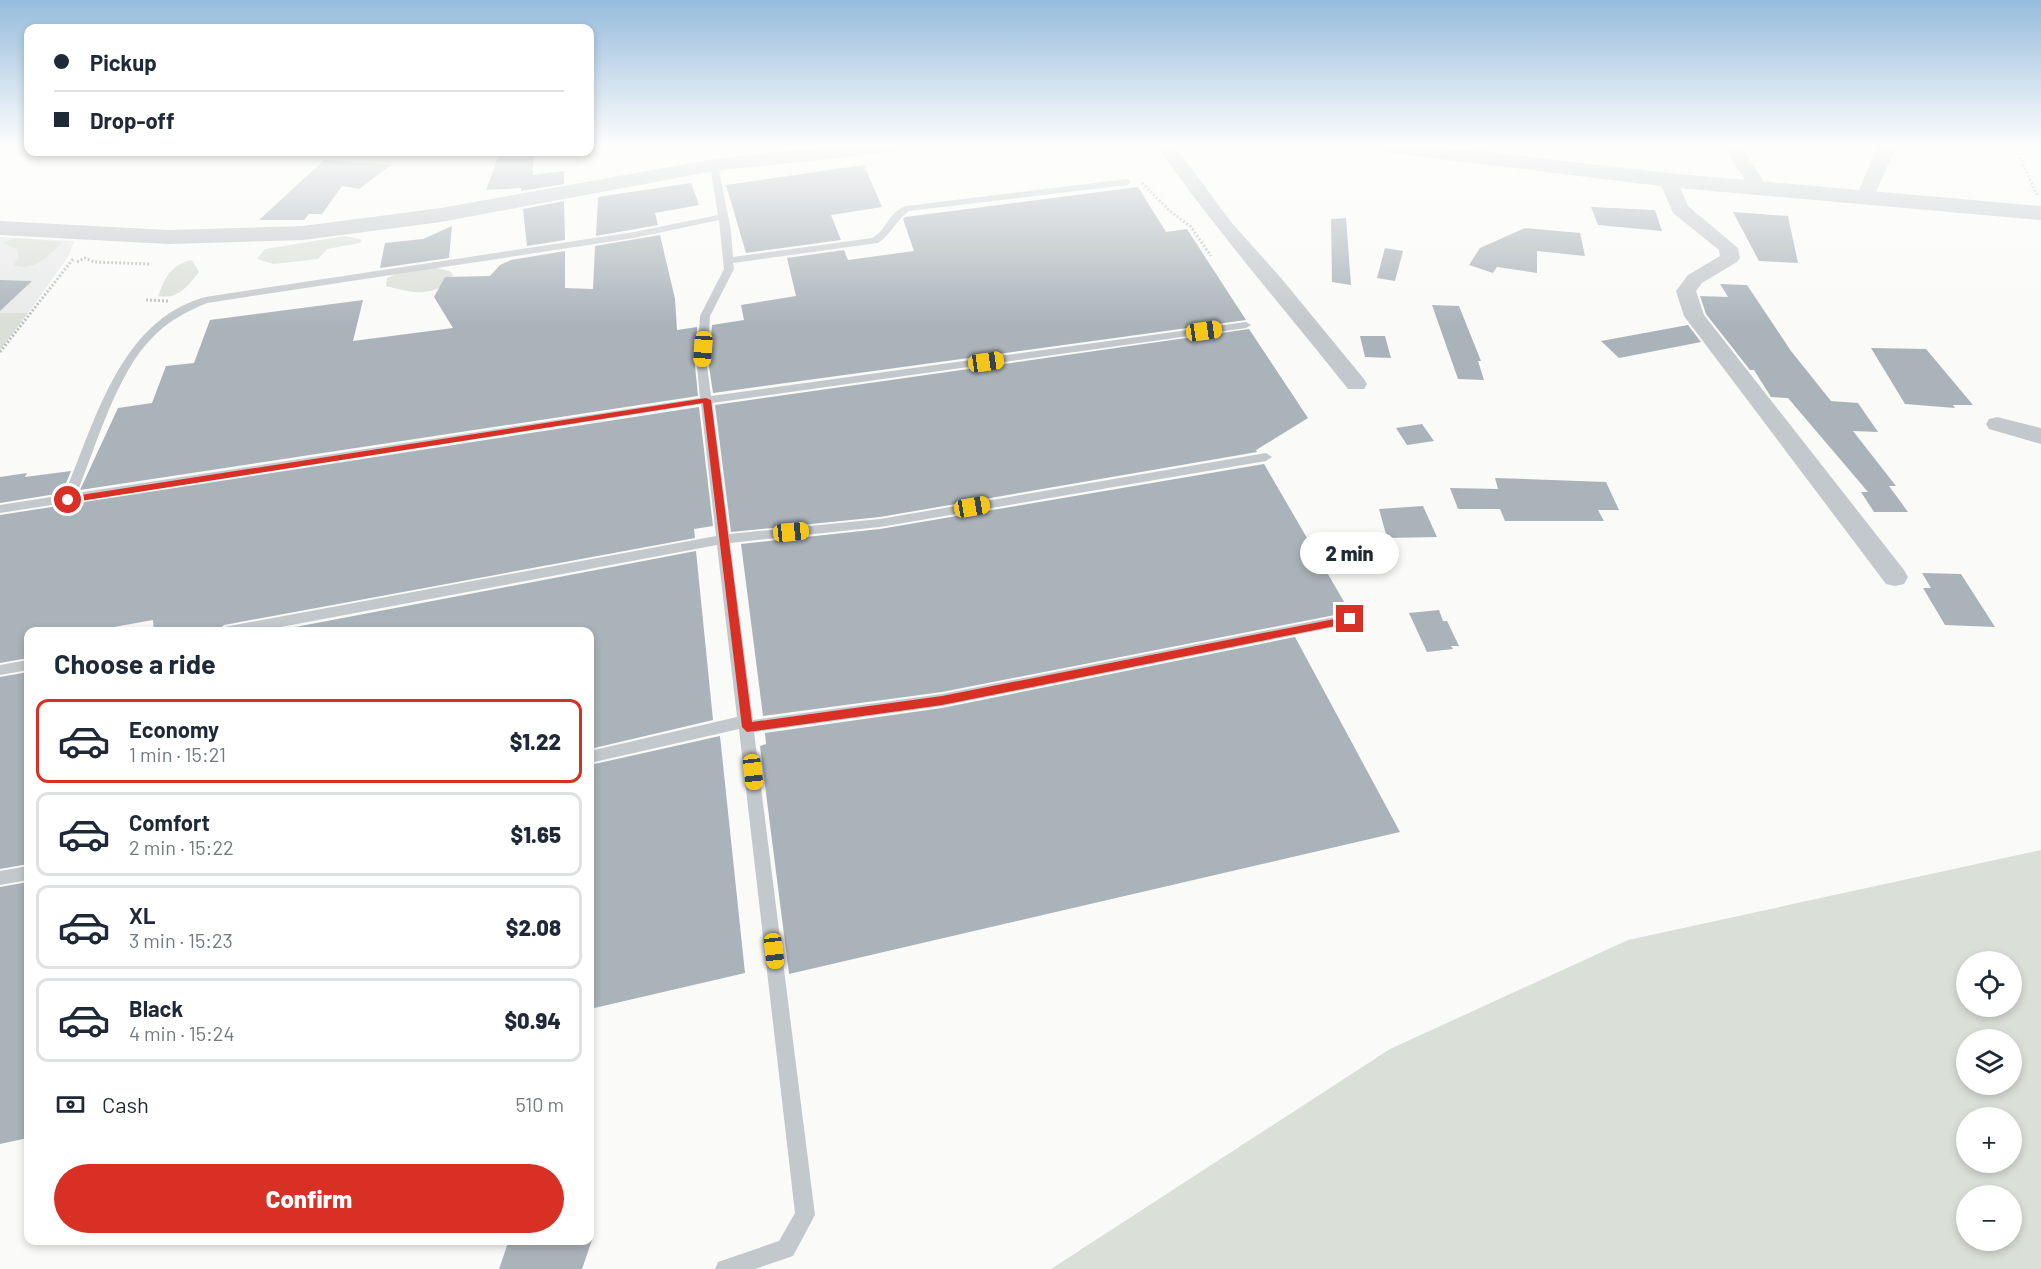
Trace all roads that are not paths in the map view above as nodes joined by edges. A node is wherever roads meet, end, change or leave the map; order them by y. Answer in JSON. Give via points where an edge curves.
{"nodes":[{"id":1,"x":494,"y":205,"type":"edge"},
{"id":2,"x":720,"y":205,"type":"edge"},
{"id":3,"x":937,"y":205,"type":"edge"},
{"id":4,"x":1209,"y":205,"type":"edge"},
{"id":5,"x":1679,"y":205,"type":"edge"},
{"id":6,"x":1955,"y":205,"type":"edge"},
{"id":7,"x":2041,"y":213,"type":"edge"},
{"id":8,"x":722,"y":217,"type":"junction"},
{"id":9,"x":0,"y":228,"type":"edge"},
{"id":10,"x":728,"y":261,"type":"junction"},
{"id":11,"x":1246,"y":325,"type":"dead end"},
{"id":12,"x":1356,"y":384,"type":"dead end"},
{"id":13,"x":706,"y":400,"type":"junction"},
{"id":14,"x":1997,"y":424,"type":"dead end"},
{"id":15,"x":2041,"y":436,"type":"edge"},
{"id":16,"x":1266,"y":457,"type":"dead end"},
{"id":17,"x":68,"y":500,"type":"junction"},
{"id":18,"x":0,"y":509,"type":"edge"},
{"id":19,"x":724,"y":539,"type":"junction"},
{"id":20,"x":1895,"y":577,"type":"dead end"},
{"id":21,"x":1350,"y":619,"type":"dead end"},
{"id":22,"x":251,"y":627,"type":"edge"},
{"id":23,"x":24,"y":666,"type":"edge"},
{"id":24,"x":0,"y":670,"type":"edge"},
{"id":25,"x":746,"y":724,"type":"junction"},
{"id":26,"x":594,"y":756,"type":"edge"},
{"id":27,"x":24,"y":874,"type":"edge"},
{"id":28,"x":0,"y":878,"type":"edge"},
{"id":29,"x":725,"y":1269,"type":"edge"}],
"edges":[{"from":1,"to":9,"type":"street","via":[[303,233],[168,237]]},
{"from":2,"to":8,"type":"lane"},
{"from":3,"to":10,"type":"lane","via":[[906,209],[893,218],[883,236],[875,241]]},
{"from":4,"to":12,"type":"street"},
{"from":5,"to":20,"type":"street","via":[[1728,248],[1730,258],[1695,279],[1686,291],[1694,316]]},
{"from":6,"to":7,"type":"street"},
{"from":8,"to":10,"type":"lane"},
{"from":8,"to":17,"type":"lane","via":[[634,235],[205,300],[188,307],[144,339],[122,373]]},
{"from":10,"to":13,"type":"lane","via":[[729,269],[705,316],[702,366]]},
{"from":11,"to":13,"type":"lane"},
{"from":13,"to":17,"type":"lane"},
{"from":13,"to":19,"type":"lane"},
{"from":14,"to":15,"type":"street"},
{"from":16,"to":19,"type":"lane","via":[[880,523]]},
{"from":17,"to":18,"type":"lane"},
{"from":19,"to":22,"type":"lane"},
{"from":19,"to":25,"type":"lane"},
{"from":21,"to":25,"type":"lane","via":[[942,700]]},
{"from":23,"to":24,"type":"lane"},
{"from":25,"to":26,"type":"lane"},
{"from":25,"to":29,"type":"lane","via":[[805,1215],[786,1249]]},
{"from":27,"to":28,"type":"lane"}]}
